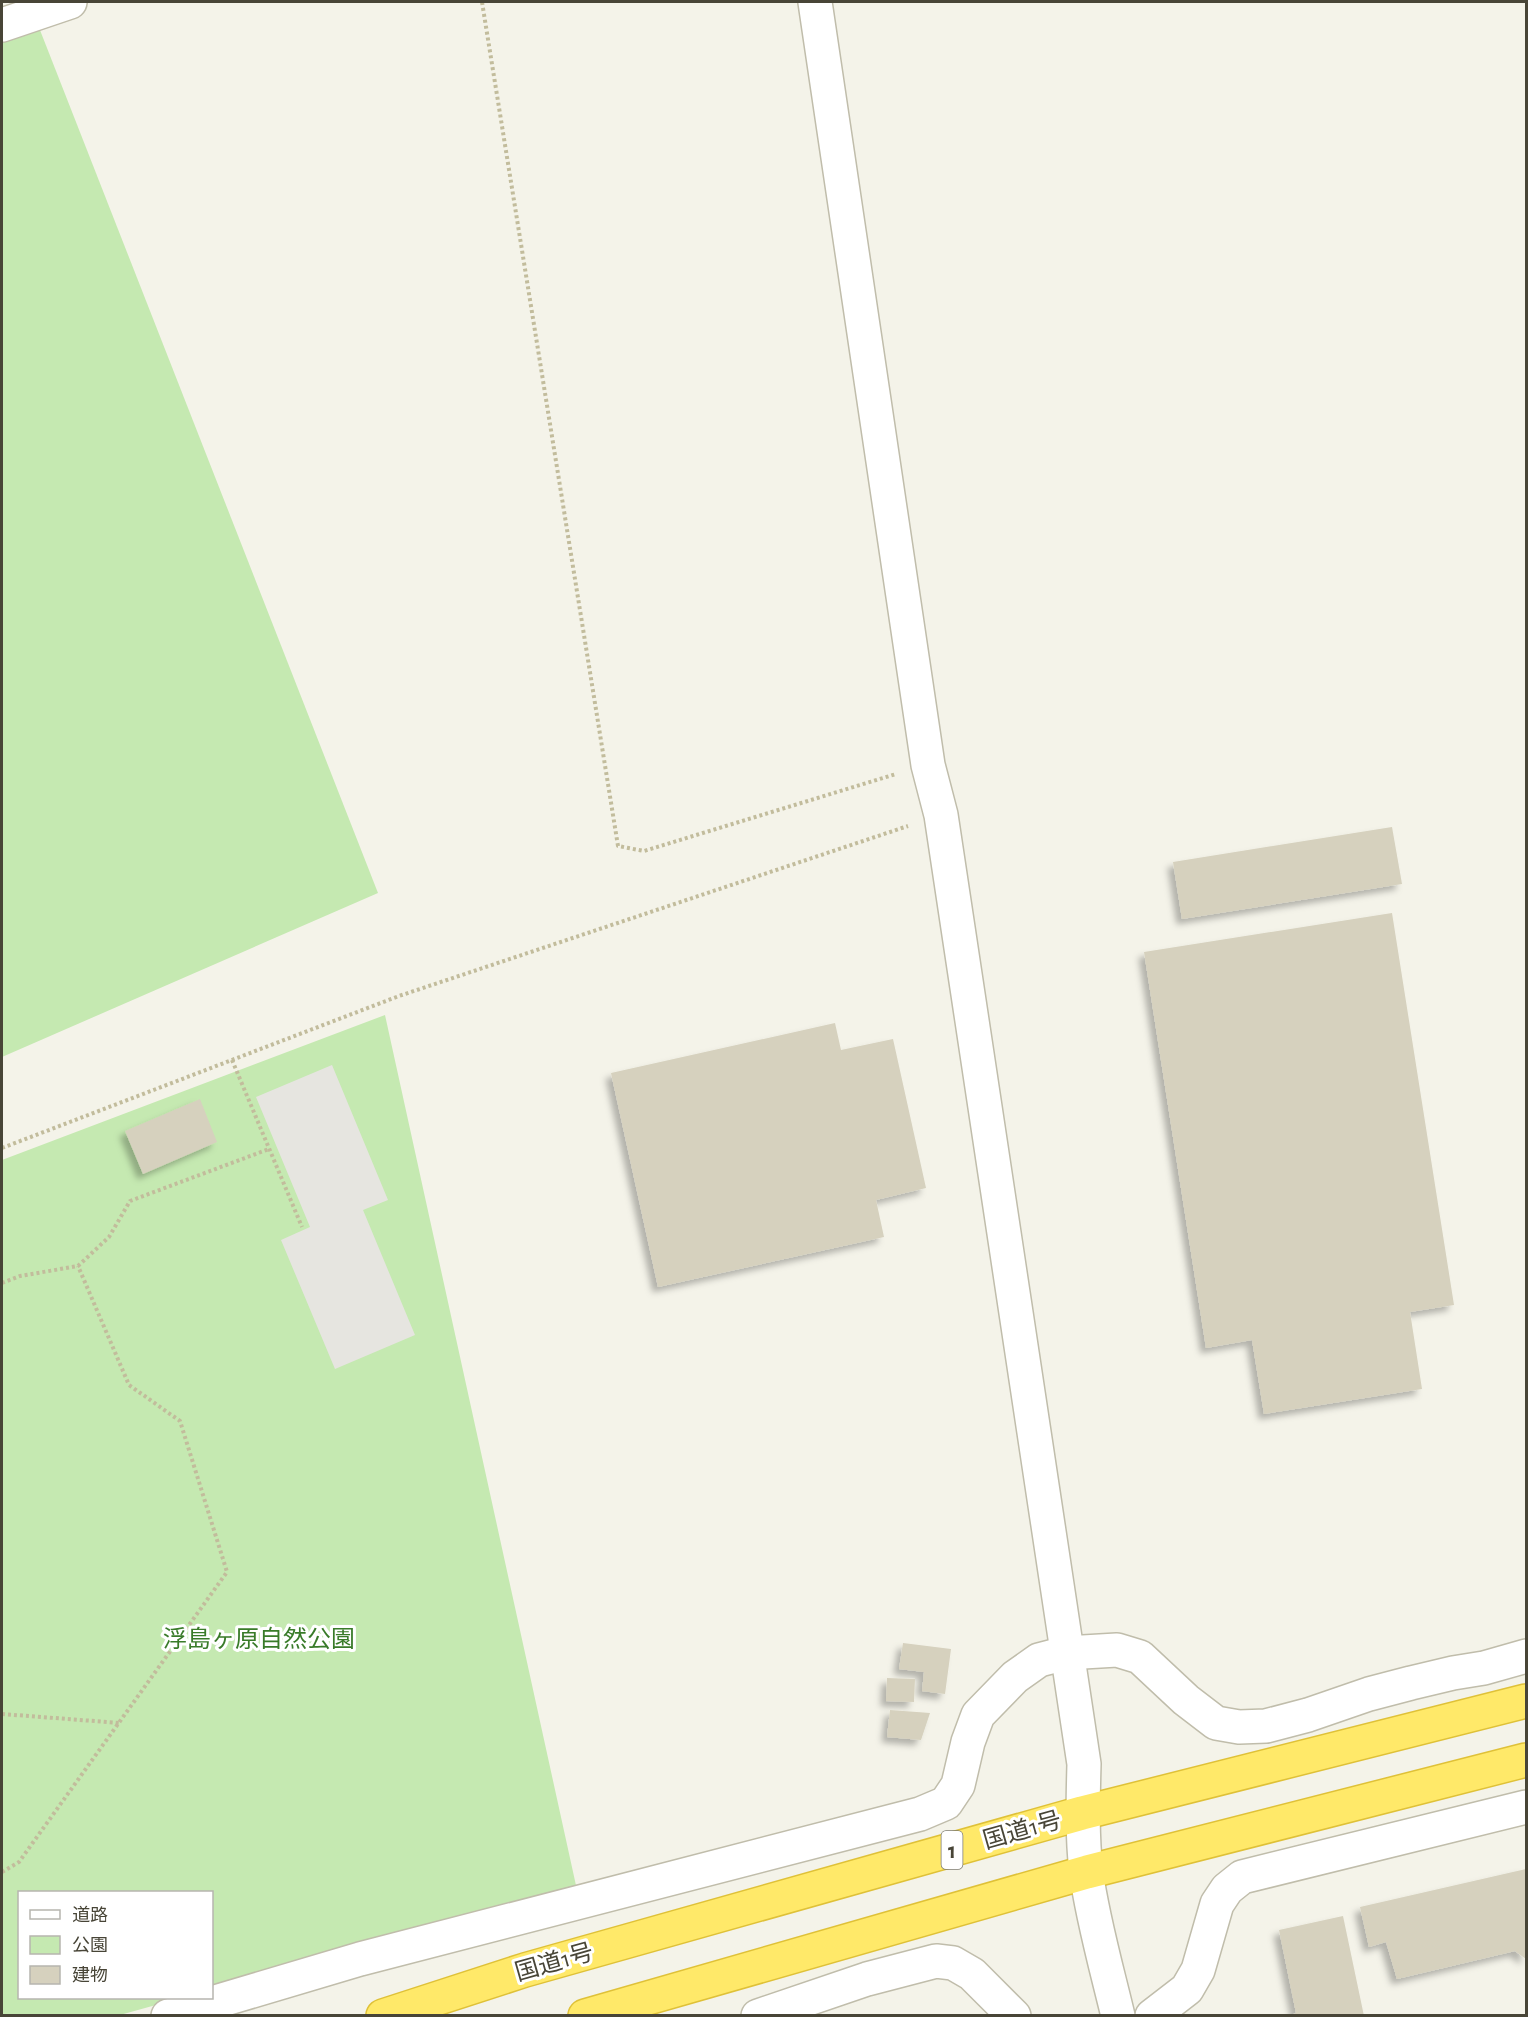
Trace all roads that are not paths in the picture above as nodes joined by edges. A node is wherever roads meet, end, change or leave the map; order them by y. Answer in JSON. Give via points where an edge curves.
{"nodes":[{"id":1,"x":70,"y":2,"type":"edge"},
{"id":2,"x":815,"y":2,"type":"edge"},
{"id":3,"x":2,"y":25,"type":"edge"},
{"id":4,"x":1066,"y":1653,"type":"junction"},
{"id":5,"x":1527,"y":1656,"type":"edge"},
{"id":6,"x":1527,"y":1701,"type":"edge"},
{"id":7,"x":1527,"y":1760,"type":"edge"},
{"id":8,"x":1527,"y":1807,"type":"edge"},
{"id":9,"x":1082,"y":1813,"type":"junction"},
{"id":10,"x":1087,"y":1872,"type":"junction"},
{"id":11,"x":168,"y":2016,"type":"edge"},
{"id":12,"x":383,"y":2016,"type":"edge"},
{"id":13,"x":585,"y":2016,"type":"edge"},
{"id":14,"x":758,"y":2016,"type":"edge"},
{"id":15,"x":1014,"y":2016,"type":"edge"},
{"id":16,"x":1118,"y":2016,"type":"edge"},
{"id":17,"x":1152,"y":2016,"type":"edge"}],
"edges":[{"from":1,"to":3,"type":"street"},
{"from":2,"to":4,"type":"street"},
{"from":4,"to":5,"type":"street","via":[[1117,1650],[1140,1657],[1216,1723],[1239,1726],[1266,1726],[1369,1694]]},
{"from":4,"to":9,"type":"street","via":[[1084,1764]]},
{"from":4,"to":11,"type":"street","via":[[1039,1660],[1023,1671],[978,1715],[958,1785],[946,1803],[920,1814],[360,1959]]},
{"from":6,"to":9,"type":"highway","name":"国道1号","number":"1"},
{"from":7,"to":10,"type":"highway"},
{"from":8,"to":17,"type":"street","via":[[1242,1877],[1227,1888],[1217,1904],[1198,1970],[1187,1989]]},
{"from":9,"to":10,"type":"street"},
{"from":9,"to":12,"type":"highway","name":"国道1号","number":"1","via":[[525,1970]]},
{"from":10,"to":13,"type":"highway"},
{"from":10,"to":16,"type":"street"},
{"from":14,"to":15,"type":"street","via":[[867,1979],[936,1961],[953,1963],[972,1974]]}]}
